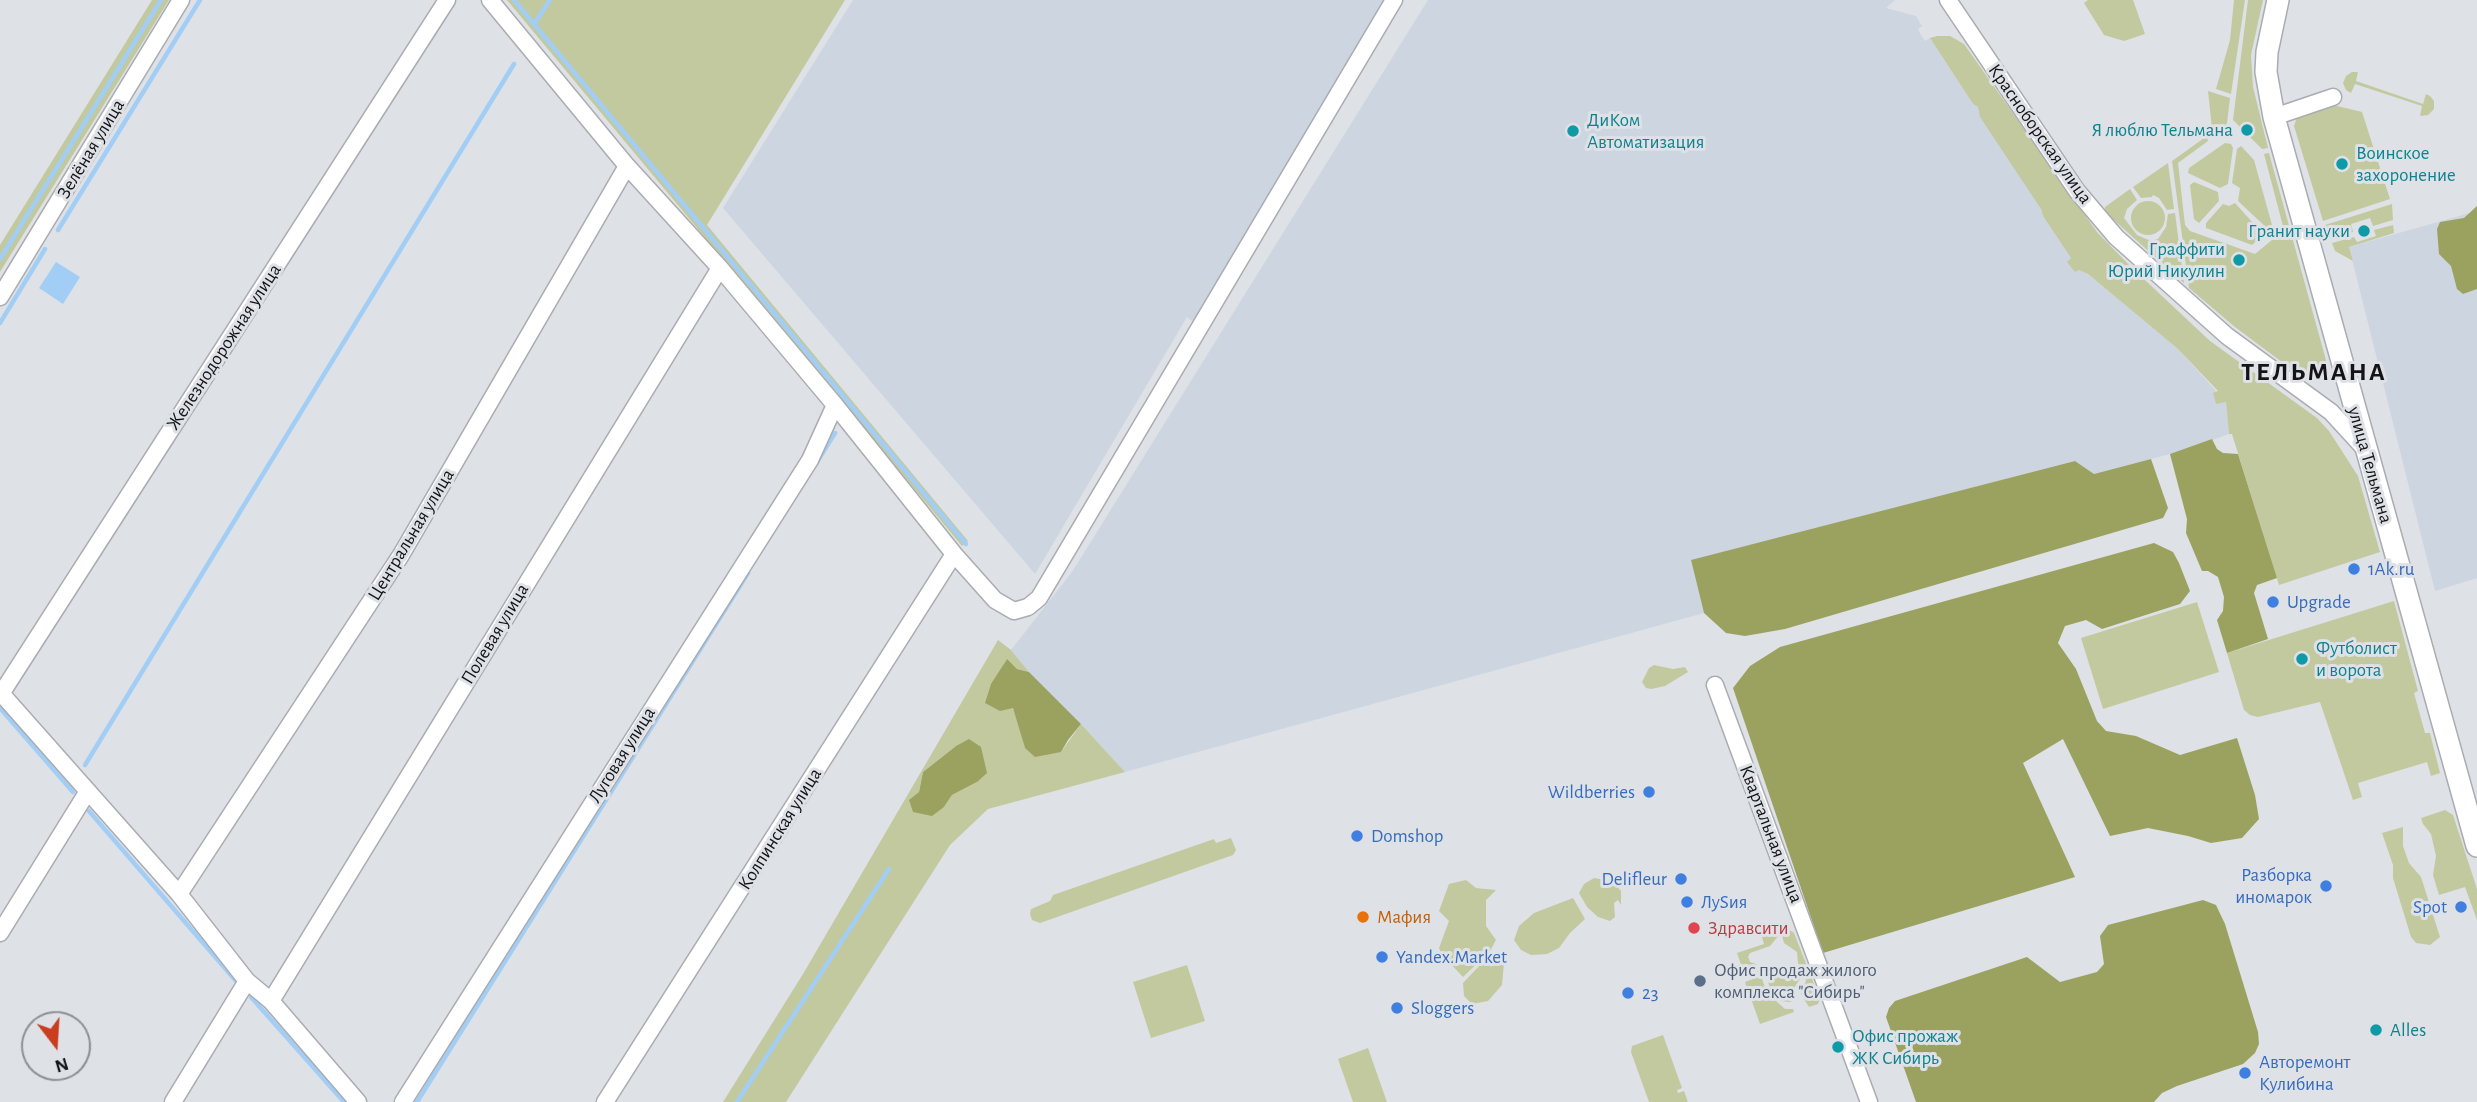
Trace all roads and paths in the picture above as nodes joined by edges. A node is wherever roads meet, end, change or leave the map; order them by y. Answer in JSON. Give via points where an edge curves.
{"nodes":[{"id":1,"x":181,"y":0,"type":"edge"},
{"id":2,"x":447,"y":0,"type":"edge"},
{"id":3,"x":490,"y":0,"type":"edge"},
{"id":4,"x":1394,"y":0,"type":"edge"},
{"id":5,"x":1948,"y":0,"type":"edge"},
{"id":6,"x":2278,"y":0,"type":"edge"},
{"id":7,"x":2333,"y":97,"type":"dead end"},
{"id":8,"x":2274,"y":117,"type":"junction"},
{"id":9,"x":627,"y":166,"type":"junction"},
{"id":10,"x":720,"y":268,"type":"junction"},
{"id":11,"x":0,"y":297,"type":"edge"},
{"id":12,"x":835,"y":405,"type":"junction"},
{"id":13,"x":2366,"y":450,"type":"junction"},
{"id":14,"x":954,"y":554,"type":"junction"},
{"id":15,"x":1715,"y":685,"type":"dead end"},
{"id":16,"x":1,"y":693,"type":"edge"},
{"id":17,"x":88,"y":791,"type":"junction"},
{"id":18,"x":2477,"y":846,"type":"edge"},
{"id":19,"x":179,"y":894,"type":"junction"},
{"id":20,"x":0,"y":933,"type":"edge"},
{"id":21,"x":247,"y":981,"type":"junction"},
{"id":22,"x":271,"y":1001,"type":"junction"},
{"id":23,"x":173,"y":1102,"type":"edge"},
{"id":24,"x":358,"y":1102,"type":"edge"},
{"id":25,"x":403,"y":1102,"type":"edge"},
{"id":26,"x":605,"y":1102,"type":"edge"},
{"id":27,"x":1869,"y":1102,"type":"edge"}],
"edges":[{"from":1,"to":11,"type":"street","name":"Зелёная улица"},
{"from":2,"to":16,"type":"street","name":"Железнодорожная улица"},
{"from":3,"to":9,"type":"street"},
{"from":4,"to":14,"type":"street","via":[[1039,598],[1014,611],[1005,607]]},
{"from":5,"to":13,"type":"street","name":"Красноборская улица","via":[[2077,191],[2116,237],[2227,336],[2331,412]]},
{"from":6,"to":8,"type":"main road","name":"улица Тельмана","via":[[2266,72]]},
{"from":7,"to":8,"type":"street"},
{"from":8,"to":13,"type":"main road","name":"улица Тельмана"},
{"from":9,"to":10,"type":"street"},
{"from":9,"to":19,"type":"street","name":"Центральная улица","via":[[401,555]]},
{"from":10,"to":12,"type":"street"},
{"from":10,"to":22,"type":"street","name":"Полевая улица"},
{"from":12,"to":14,"type":"street"},
{"from":12,"to":25,"type":"street","name":"Луговая улица","via":[[810,460]]},
{"from":13,"to":18,"type":"main road","name":"улица Тельмана"},
{"from":14,"to":26,"type":"street","name":"Колпинская улица"},
{"from":15,"to":27,"type":"street","name":"Квартальная улица"},
{"from":16,"to":17,"type":"street"},
{"from":17,"to":19,"type":"street"},
{"from":17,"to":20,"type":"street"},
{"from":19,"to":21,"type":"street"},
{"from":21,"to":22,"type":"street"},
{"from":21,"to":23,"type":"street"},
{"from":22,"to":24,"type":"street"}]}
